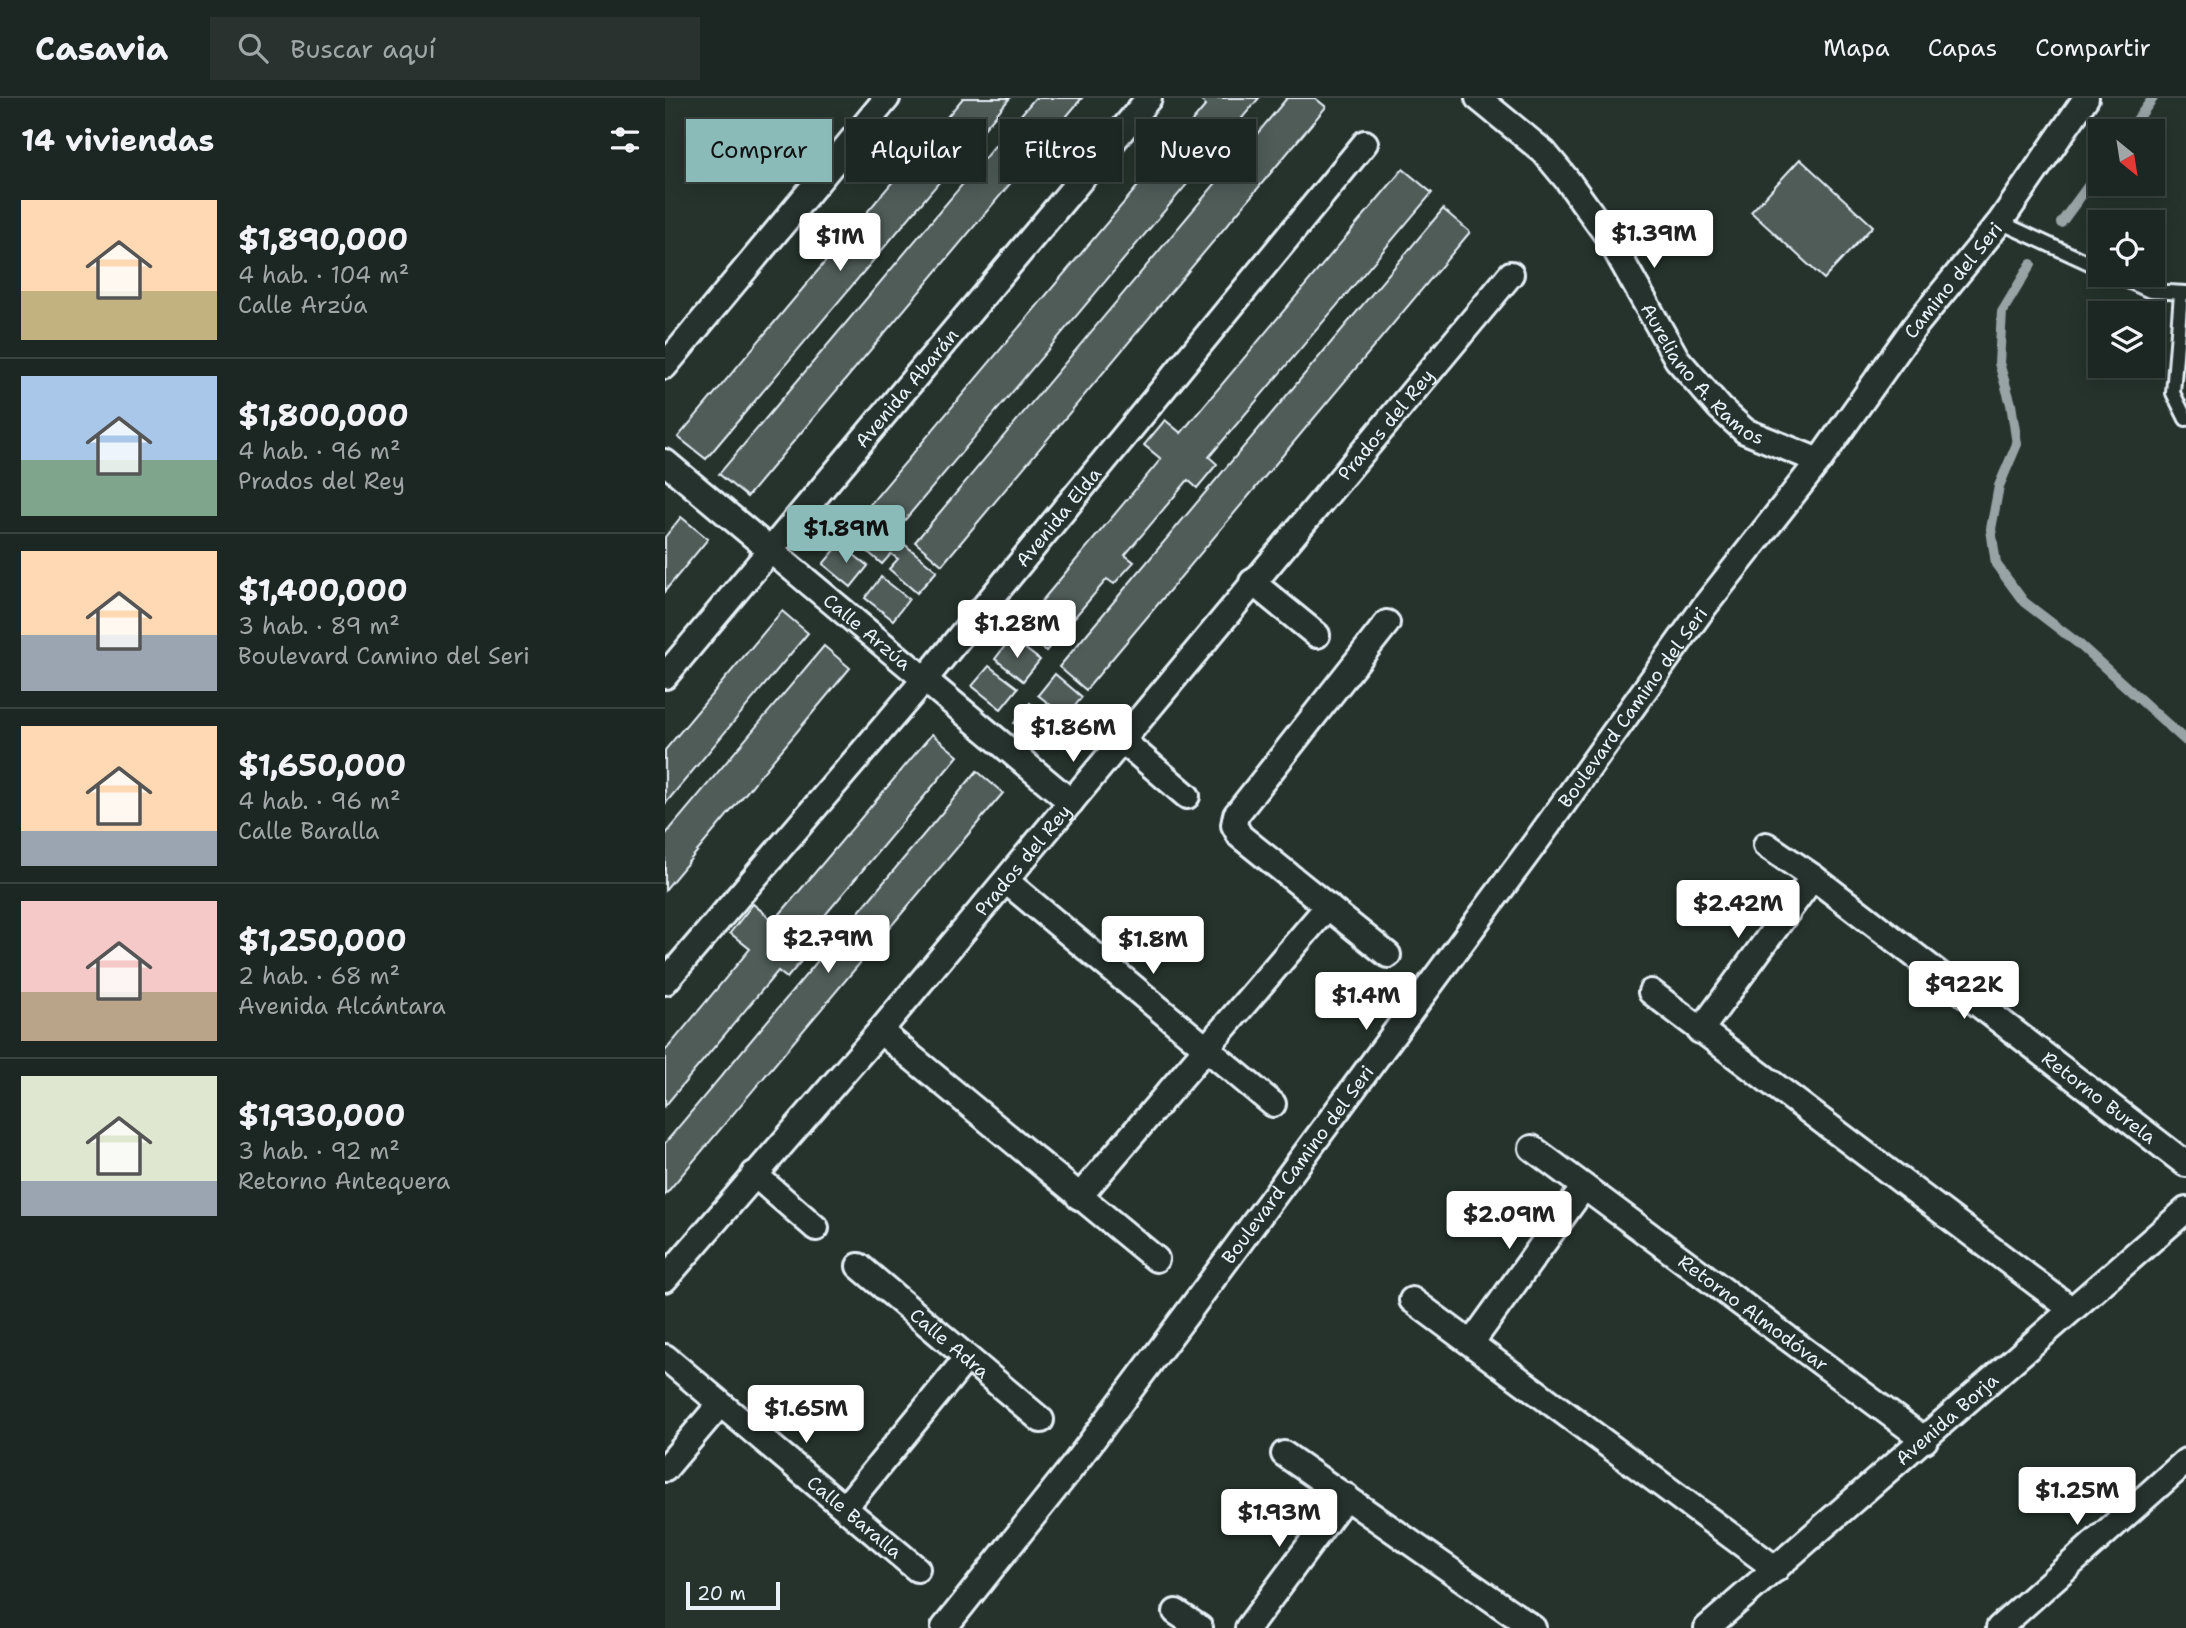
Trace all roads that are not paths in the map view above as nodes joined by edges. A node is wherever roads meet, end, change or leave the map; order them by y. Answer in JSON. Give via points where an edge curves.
{"nodes":[{"id":1,"x":887,"y":98,"type":"edge"},
{"id":2,"x":1149,"y":98,"type":"edge"},
{"id":3,"x":1478,"y":98,"type":"edge"},
{"id":4,"x":2086,"y":98,"type":"edge"},
{"id":5,"x":1365,"y":143,"type":"dead end"},
{"id":6,"x":2000,"y":222,"type":"junction"},
{"id":7,"x":2088,"y":262,"type":"edge"},
{"id":8,"x":1511,"y":274,"type":"dead end"},
{"id":9,"x":2141,"y":287,"type":"edge"},
{"id":10,"x":2183,"y":293,"type":"edge"},
{"id":11,"x":665,"y":366,"type":"edge"},
{"id":12,"x":2186,"y":419,"type":"edge"},
{"id":13,"x":1819,"y":461,"type":"junction"},
{"id":14,"x":665,"y":462,"type":"edge"},
{"id":15,"x":770,"y":552,"type":"junction"},
{"id":16,"x":1252,"y":582,"type":"junction"},
{"id":17,"x":1387,"y":624,"type":"dead end"},
{"id":18,"x":1317,"y":635,"type":"dead end"},
{"id":19,"x":665,"y":676,"type":"edge"},
{"id":20,"x":925,"y":679,"type":"junction"},
{"id":21,"x":1122,"y":741,"type":"junction"},
{"id":22,"x":1187,"y":796,"type":"dead end"},
{"id":23,"x":1071,"y":802,"type":"junction"},
{"id":24,"x":1766,"y":845,"type":"dead end"},
{"id":25,"x":1813,"y":877,"type":"junction"},
{"id":26,"x":1006,"y":881,"type":"junction"},
{"id":27,"x":1328,"y":906,"type":"junction"},
{"id":28,"x":1388,"y":956,"type":"dead end"},
{"id":29,"x":665,"y":982,"type":"edge"},
{"id":30,"x":1651,"y":992,"type":"dead end"},
{"id":31,"x":880,"y":1031,"type":"junction"},
{"id":32,"x":1700,"y":1031,"type":"junction"},
{"id":33,"x":1205,"y":1049,"type":"junction"},
{"id":34,"x":1273,"y":1104,"type":"dead end"},
{"id":35,"x":1532,"y":1148,"type":"dead end"},
{"id":36,"x":2186,"y":1164,"type":"edge"},
{"id":37,"x":754,"y":1174,"type":"junction"},
{"id":38,"x":1584,"y":1187,"type":"junction"},
{"id":39,"x":1079,"y":1197,"type":"junction"},
{"id":40,"x":2186,"y":1210,"type":"edge"},
{"id":41,"x":816,"y":1228,"type":"dead end"},
{"id":42,"x":1156,"y":1259,"type":"dead end"},
{"id":43,"x":859,"y":1266,"type":"dead end"},
{"id":44,"x":665,"y":1279,"type":"edge"},
{"id":45,"x":1412,"y":1300,"type":"dead end"},
{"id":46,"x":2071,"y":1309,"type":"junction"},
{"id":47,"x":1472,"y":1342,"type":"junction"},
{"id":48,"x":665,"y":1357,"type":"edge"},
{"id":49,"x":966,"y":1359,"type":"junction"},
{"id":50,"x":720,"y":1404,"type":"junction"},
{"id":51,"x":1041,"y":1420,"type":"dead end"},
{"id":52,"x":1924,"y":1440,"type":"junction"},
{"id":53,"x":1284,"y":1454,"type":"dead end"},
{"id":54,"x":2186,"y":1461,"type":"edge"},
{"id":55,"x":665,"y":1469,"type":"edge"},
{"id":56,"x":1346,"y":1496,"type":"junction"},
{"id":57,"x":845,"y":1507,"type":"junction"},
{"id":58,"x":916,"y":1569,"type":"dead end"},
{"id":59,"x":1776,"y":1569,"type":"junction"},
{"id":60,"x":1177,"y":1612,"type":"dead end"},
{"id":61,"x":944,"y":1628,"type":"edge"},
{"id":62,"x":1200,"y":1628,"type":"edge"},
{"id":63,"x":1248,"y":1628,"type":"edge"},
{"id":64,"x":1533,"y":1628,"type":"edge"},
{"id":65,"x":1707,"y":1628,"type":"edge"},
{"id":66,"x":1999,"y":1628,"type":"edge"}],
"edges":[{"from":1,"to":11,"type":"street"},
{"from":2,"to":15,"type":"street","name":"Avenida Abarán"},
{"from":3,"to":13,"type":"street","name":"Aureliano A. Ramos","via":[[1544,152],[1568,181],[1609,238],[1677,359],[1720,408],[1745,430]]},
{"from":4,"to":6,"type":"street","name":"Camino del Seri"},
{"from":5,"to":20,"type":"street","name":"Avenida Elda"},
{"from":6,"to":7,"type":"lane"},
{"from":6,"to":13,"type":"street","name":"Camino del Seri","via":[[1915,326]]},
{"from":8,"to":16,"type":"street","name":"Prados del Rey"},
{"from":9,"to":10,"type":"lane"},
{"from":10,"to":12,"type":"lane","via":[[2173,393]]},
{"from":13,"to":61,"type":"street","name":"Boulevard Camino del Seri","via":[[1704,607],[1530,850],[1073,1466]]},
{"from":14,"to":15,"type":"street","name":"Calle Arzúa"},
{"from":15,"to":19,"type":"street","name":"Avenida Abarán"},
{"from":15,"to":20,"type":"street","name":"Calle Arzúa"},
{"from":16,"to":18,"type":"street"},
{"from":16,"to":21,"type":"street","name":"Prados del Rey"},
{"from":17,"to":27,"type":"street","via":[[1236,815],[1234,825],[1240,836]]},
{"from":20,"to":23,"type":"street","name":"Calle Arzúa"},
{"from":20,"to":29,"type":"street","name":"Avenida Elda"},
{"from":21,"to":22,"type":"street"},
{"from":21,"to":23,"type":"street","name":"Prados del Rey"},
{"from":23,"to":26,"type":"street","name":"Prados del Rey"},
{"from":24,"to":25,"type":"street","name":"Retorno Burela"},
{"from":25,"to":32,"type":"street"},
{"from":25,"to":36,"type":"street","name":"Retorno Burela"},
{"from":26,"to":31,"type":"street","name":"Prados del Rey"},
{"from":26,"to":33,"type":"street"},
{"from":27,"to":28,"type":"street"},
{"from":27,"to":33,"type":"street"},
{"from":30,"to":32,"type":"street"},
{"from":31,"to":37,"type":"street","name":"Prados del Rey"},
{"from":31,"to":39,"type":"street"},
{"from":32,"to":46,"type":"street"},
{"from":33,"to":34,"type":"street"},
{"from":33,"to":39,"type":"street"},
{"from":35,"to":38,"type":"street","name":"Retorno Almodóvar"},
{"from":37,"to":41,"type":"street"},
{"from":37,"to":44,"type":"street","name":"Prados del Rey"},
{"from":38,"to":47,"type":"street"},
{"from":38,"to":52,"type":"street","name":"Retorno Almodóvar"},
{"from":39,"to":42,"type":"street"},
{"from":40,"to":46,"type":"street","name":"Avenida Borja"},
{"from":43,"to":49,"type":"street","name":"Calle Adra"},
{"from":45,"to":47,"type":"street"},
{"from":46,"to":52,"type":"street","name":"Avenida Borja"},
{"from":47,"to":59,"type":"street"},
{"from":48,"to":50,"type":"street","name":"Calle Baralla"},
{"from":49,"to":51,"type":"street","name":"Calle Adra"},
{"from":49,"to":57,"type":"street"},
{"from":50,"to":55,"type":"street"},
{"from":50,"to":57,"type":"street","name":"Calle Baralla"},
{"from":52,"to":59,"type":"street","name":"Avenida Borja"},
{"from":53,"to":56,"type":"street"},
{"from":54,"to":66,"type":"street"},
{"from":56,"to":63,"type":"street"},
{"from":56,"to":64,"type":"street"},
{"from":57,"to":58,"type":"street","name":"Calle Baralla"},
{"from":59,"to":65,"type":"street","name":"Avenida Borja"},
{"from":60,"to":62,"type":"street"}]}
